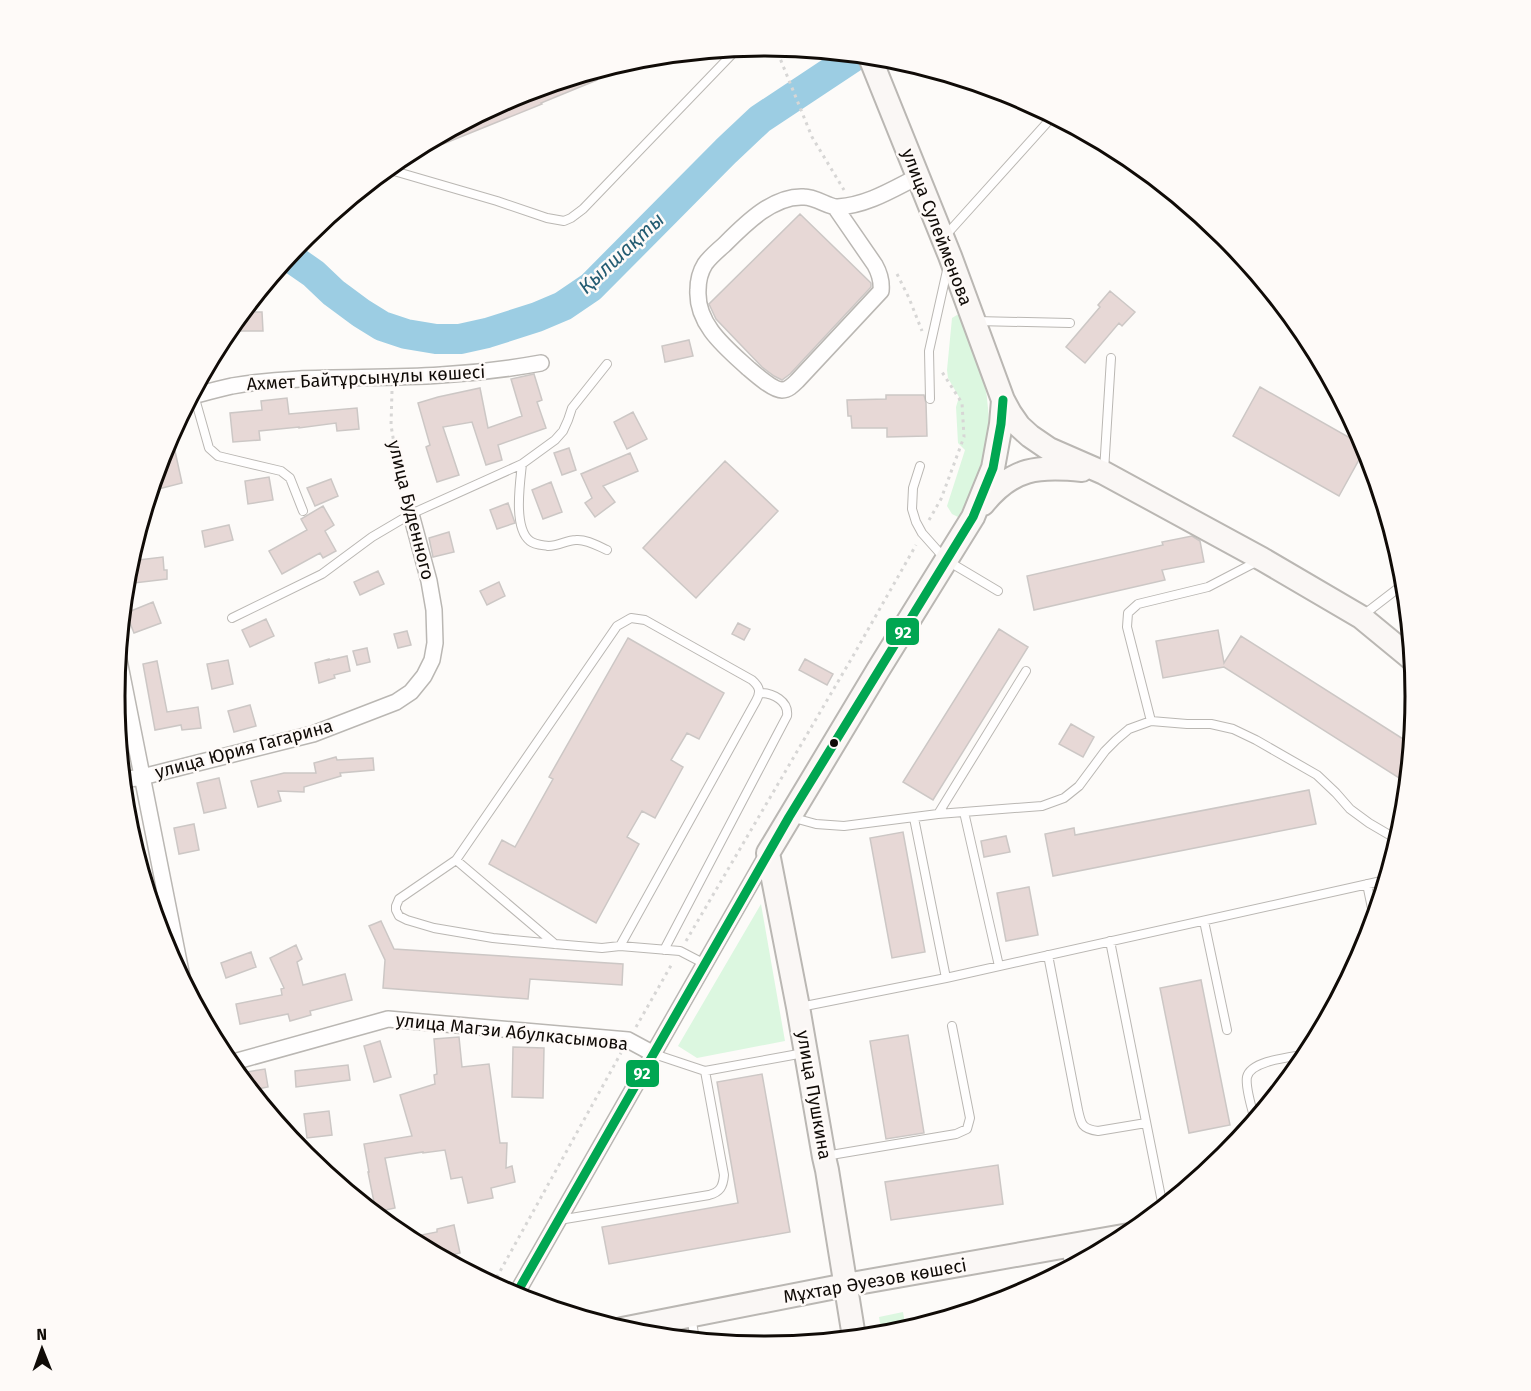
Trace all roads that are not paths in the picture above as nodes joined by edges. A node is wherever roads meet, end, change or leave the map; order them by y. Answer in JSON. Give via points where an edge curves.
{"nodes":[{"id":1,"x":729,"y":57,"type":"edge"},
{"id":2,"x":873,"y":65,"type":"edge"},
{"id":3,"x":1049,"y":122,"type":"edge"},
{"id":4,"x":398,"y":172,"type":"edge"},
{"id":5,"x":919,"y":176,"type":"junction"},
{"id":6,"x":835,"y":207,"type":"junction"},
{"id":7,"x":946,"y":247,"type":"junction"},
{"id":8,"x":974,"y":321,"type":"junction"},
{"id":9,"x":1070,"y":323,"type":"dead end"},
{"id":10,"x":1111,"y":358,"type":"dead end"},
{"id":11,"x":541,"y":363,"type":"dead end"},
{"id":12,"x":608,"y":364,"type":"dead end"},
{"id":13,"x":202,"y":393,"type":"edge"},
{"id":14,"x":930,"y":399,"type":"dead end"},
{"id":15,"x":1003,"y":400,"type":"junction"},
{"id":16,"x":196,"y":404,"type":"edge"},
{"id":17,"x":522,"y":464,"type":"junction"},
{"id":18,"x":920,"y":466,"type":"dead end"},
{"id":19,"x":1104,"y":472,"type":"junction"},
{"id":20,"x":303,"y":511,"type":"dead end"},
{"id":21,"x":411,"y":514,"type":"junction"},
{"id":22,"x":973,"y":517,"type":"junction"},
{"id":23,"x":607,"y":550,"type":"dead end"},
{"id":24,"x":1262,"y":559,"type":"junction"},
{"id":25,"x":946,"y":560,"type":"junction"},
{"id":26,"x":1396,"y":590,"type":"edge"},
{"id":27,"x":998,"y":591,"type":"dead end"},
{"id":28,"x":1361,"y":617,"type":"junction"},
{"id":29,"x":232,"y":618,"type":"dead end"},
{"id":30,"x":435,"y":643,"type":"joint"},
{"id":31,"x":1404,"y":652,"type":"edge"},
{"id":32,"x":1026,"y":671,"type":"dead end"},
{"id":33,"x":760,"y":693,"type":"junction"},
{"id":34,"x":125,"y":694,"type":"edge"},
{"id":35,"x":1151,"y":721,"type":"junction"},
{"id":36,"x":142,"y":777,"type":"junction"},
{"id":37,"x":131,"y":779,"type":"edge"},
{"id":38,"x":964,"y":812,"type":"junction"},
{"id":39,"x":938,"y":814,"type":"junction"},
{"id":40,"x":789,"y":817,"type":"junction"},
{"id":41,"x":914,"y":818,"type":"junction"},
{"id":42,"x":1390,"y":835,"type":"edge"},
{"id":43,"x":768,"y":853,"type":"junction"},
{"id":44,"x":456,"y":860,"type":"junction"},
{"id":45,"x":1378,"y":882,"type":"edge"},
{"id":46,"x":1367,"y":884,"type":"junction"},
{"id":47,"x":1371,"y":904,"type":"edge"},
{"id":48,"x":1204,"y":921,"type":"junction"},
{"id":49,"x":1110,"y":941,"type":"junction"},
{"id":50,"x":175,"y":942,"type":"edge"},
{"id":51,"x":555,"y":944,"type":"junction"},
{"id":52,"x":620,"y":946,"type":"junction"},
{"id":53,"x":664,"y":950,"type":"junction"},
{"id":54,"x":1048,"y":955,"type":"junction"},
{"id":55,"x":705,"y":964,"type":"junction"},
{"id":56,"x":999,"y":966,"type":"junction"},
{"id":57,"x":946,"y":978,"type":"junction"},
{"id":58,"x":798,"y":1007,"type":"junction"},
{"id":59,"x":952,"y":1026,"type":"dead end"},
{"id":60,"x":1227,"y":1030,"type":"dead end"},
{"id":61,"x":806,"y":1053,"type":"junction"},
{"id":62,"x":654,"y":1054,"type":"junction"},
{"id":63,"x":1294,"y":1057,"type":"edge"},
{"id":64,"x":240,"y":1060,"type":"edge"},
{"id":65,"x":705,"y":1071,"type":"junction"},
{"id":66,"x":1253,"y":1110,"type":"edge"},
{"id":67,"x":1146,"y":1123,"type":"junction"},
{"id":68,"x":824,"y":1157,"type":"junction"},
{"id":69,"x":1160,"y":1199,"type":"edge"},
{"id":70,"x":560,"y":1220,"type":"junction"},
{"id":71,"x":1068,"y":1257,"type":"edge"},
{"id":72,"x":846,"y":1285,"type":"junction"},
{"id":73,"x":520,"y":1287,"type":"edge"},
{"id":74,"x":691,"y":1316,"type":"junction"},
{"id":75,"x":648,"y":1324,"type":"edge"},
{"id":76,"x":853,"y":1329,"type":"edge"},
{"id":77,"x":694,"y":1331,"type":"edge"}],
"edges":[{"from":1,"to":4,"type":"lane","via":[[583,209],[564,221]]},
{"from":2,"to":5,"type":"street","name":"улица Сулейменова"},
{"from":3,"to":7,"type":"lane"},
{"from":5,"to":6,"type":"street","via":[[871,200]]},
{"from":5,"to":7,"type":"street","name":"улица Сулейменова"},
{"from":6,"to":6,"type":"street","via":[[876,265],[881,291],[797,381],[780,390],[755,374],[712,332],[702,317],[698,281],[704,265],[716,252],[770,207],[789,198],[804,197]]},
{"from":7,"to":8,"type":"street","name":"улица Сулейменова"},
{"from":7,"to":14,"type":"lane","via":[[929,351]]},
{"from":8,"to":9,"type":"lane"},
{"from":8,"to":15,"type":"street","name":"улица Сулейменова"},
{"from":10,"to":19,"type":"lane"},
{"from":11,"to":13,"type":"street","name":"Ахмет Байтұрсынұлы көшесі","via":[[440,376],[310,378]]},
{"from":12,"to":17,"type":"lane","via":[[572,408],[563,431]]},
{"from":15,"to":19,"type":"street","via":[[1019,426],[1049,450]]},
{"from":15,"to":22,"type":"street","via":[[993,468]]},
{"from":16,"to":20,"type":"lane","via":[[209,448],[218,456],[281,471],[290,478]]},
{"from":17,"to":21,"type":"lane"},
{"from":17,"to":23,"type":"lane","via":[[519,514],[528,540],[548,546],[577,540]]},
{"from":18,"to":25,"type":"lane","via":[[912,509],[922,533]]},
{"from":19,"to":22,"type":"street","via":[[1062,468],[1027,471],[1003,483]]},
{"from":19,"to":24,"type":"street"},
{"from":21,"to":29,"type":"lane","via":[[322,574]]},
{"from":21,"to":30,"type":"street","name":"улица Буденного","via":[[429,581]]},
{"from":22,"to":25,"type":"street"},
{"from":24,"to":28,"type":"street"},
{"from":24,"to":35,"type":"lane","via":[[1208,587],[1138,604],[1128,613],[1127,627]]},
{"from":25,"to":27,"type":"lane"},
{"from":25,"to":40,"type":"street"},
{"from":26,"to":28,"type":"lane"},
{"from":28,"to":31,"type":"street"},
{"from":30,"to":36,"type":"street","name":"улица Юрия Гагарина","via":[[424,676],[396,702],[313,734]]},
{"from":32,"to":39,"type":"lane"},
{"from":33,"to":44,"type":"lane","via":[[753,680],[645,620],[631,618],[623,622]]},
{"from":33,"to":52,"type":"lane"},
{"from":33,"to":53,"type":"lane","via":[[772,694],[786,704],[787,716]]},
{"from":34,"to":36,"type":"street"},
{"from":35,"to":38,"type":"lane","via":[[1129,729],[1116,740],[1079,786],[1064,798],[1042,806]]},
{"from":35,"to":42,"type":"lane","via":[[1210,724],[1241,732],[1317,776],[1350,808]]},
{"from":36,"to":37,"type":"street","name":"улица Юрия Гагарина"},
{"from":36,"to":50,"type":"street"},
{"from":38,"to":39,"type":"lane"},
{"from":38,"to":56,"type":"lane"},
{"from":39,"to":41,"type":"lane"},
{"from":40,"to":41,"type":"lane","via":[[844,826]]},
{"from":40,"to":43,"type":"street"},
{"from":41,"to":57,"type":"lane"},
{"from":43,"to":55,"type":"street"},
{"from":43,"to":58,"type":"street","name":"улица Пушкина"},
{"from":44,"to":51,"type":"lane"},
{"from":44,"to":51,"type":"lane","via":[[399,899],[399,916],[434,928]]},
{"from":45,"to":46,"type":"lane"},
{"from":46,"to":47,"type":"lane"},
{"from":46,"to":48,"type":"lane"},
{"from":48,"to":49,"type":"lane"},
{"from":48,"to":60,"type":"lane"},
{"from":49,"to":54,"type":"lane"},
{"from":49,"to":67,"type":"lane"},
{"from":51,"to":52,"type":"lane"},
{"from":52,"to":53,"type":"lane"},
{"from":53,"to":55,"type":"lane","via":[[680,951]]},
{"from":54,"to":56,"type":"lane"},
{"from":54,"to":67,"type":"lane","via":[[1084,1127],[1098,1131]]},
{"from":55,"to":62,"type":"street"},
{"from":56,"to":57,"type":"lane"},
{"from":57,"to":58,"type":"lane"},
{"from":58,"to":61,"type":"street","name":"улица Пушкина"},
{"from":59,"to":68,"type":"lane","via":[[970,1118],[967,1129]]},
{"from":61,"to":65,"type":"lane"},
{"from":61,"to":68,"type":"street","name":"улица Пушкина"},
{"from":62,"to":64,"type":"street","name":"улица Магзи Абулкасымова","via":[[628,1041],[388,1019]]},
{"from":62,"to":65,"type":"lane"},
{"from":62,"to":70,"type":"street"},
{"from":63,"to":66,"type":"lane","via":[[1259,1064],[1250,1071],[1247,1083]]},
{"from":65,"to":70,"type":"lane","via":[[724,1175],[721,1189],[709,1195]]},
{"from":67,"to":69,"type":"lane"},
{"from":68,"to":72,"type":"street","name":"улица Пушкина"},
{"from":70,"to":73,"type":"street"},
{"from":71,"to":72,"type":"street","name":"Мұхтар Әуезов көшесі"},
{"from":72,"to":74,"type":"street","name":"Мұхтар Әуезов көшесі"},
{"from":72,"to":76,"type":"street","name":"улица Пушкина"},
{"from":74,"to":75,"type":"street","name":"Мұхтар Әуезов көшесі"},
{"from":74,"to":77,"type":"lane"}]}
